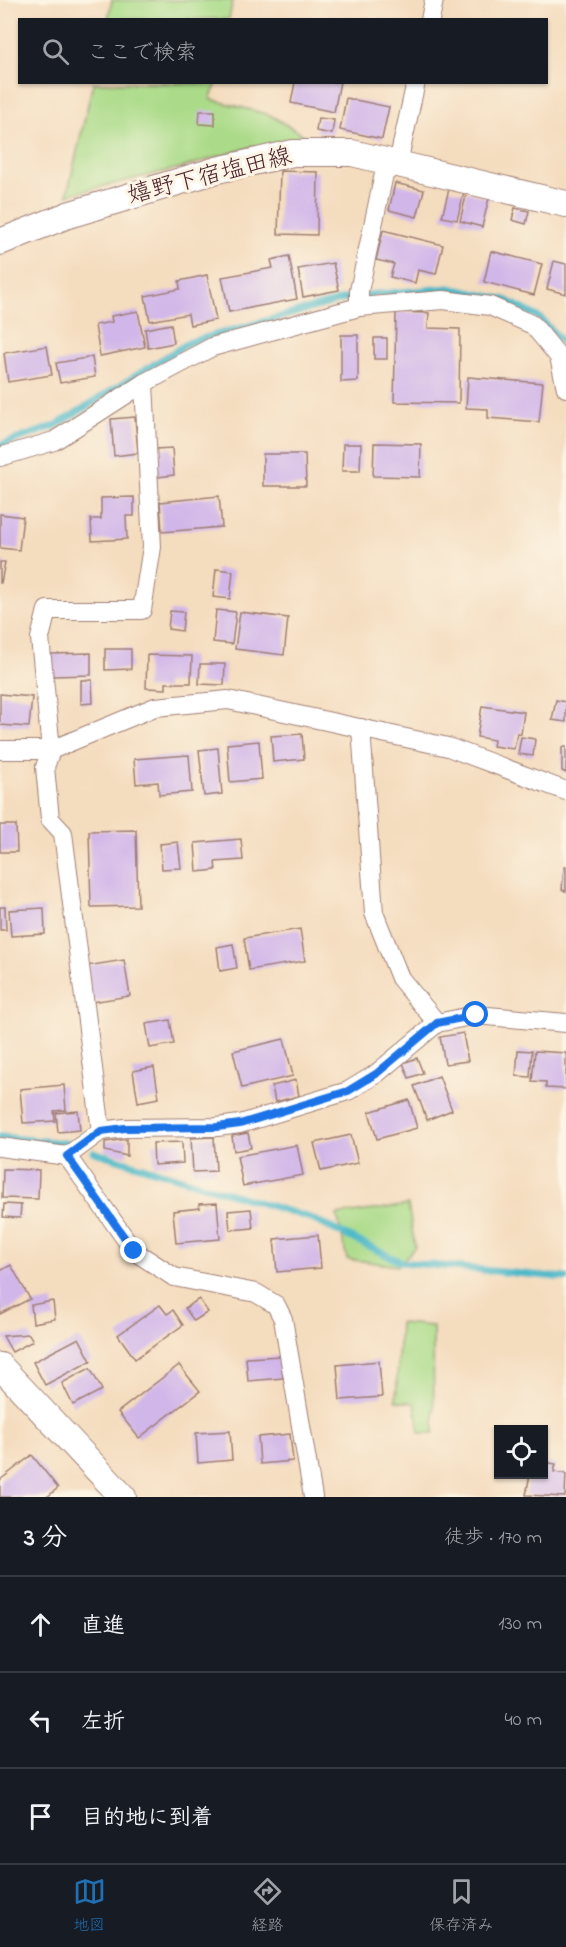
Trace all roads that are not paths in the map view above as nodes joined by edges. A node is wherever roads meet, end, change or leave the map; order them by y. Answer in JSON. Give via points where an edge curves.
{"nodes":[{"id":1,"x":434,"y":0,"type":"edge"},
{"id":2,"x":430,"y":18,"type":"edge"},
{"id":3,"x":416,"y":84,"type":"edge"},
{"id":4,"x":398,"y":163,"type":"junction"},
{"id":5,"x":566,"y":204,"type":"edge"},
{"id":6,"x":0,"y":242,"type":"edge"},
{"id":7,"x":359,"y":299,"type":"junction"},
{"id":8,"x":144,"y":383,"type":"junction"},
{"id":9,"x":566,"y":388,"type":"edge"},
{"id":10,"x":0,"y":457,"type":"edge"},
{"id":11,"x":361,"y":728,"type":"junction"},
{"id":12,"x":0,"y":750,"type":"edge"},
{"id":13,"x":51,"y":750,"type":"junction"},
{"id":14,"x":566,"y":790,"type":"edge"},
{"id":15,"x":437,"y":1023,"type":"junction"},
{"id":16,"x":566,"y":1023,"type":"edge"},
{"id":17,"x":101,"y":1131,"type":"junction"},
{"id":18,"x":0,"y":1147,"type":"edge"},
{"id":19,"x":67,"y":1156,"type":"junction"},
{"id":20,"x":0,"y":1366,"type":"edge"},
{"id":21,"x":123,"y":1497,"type":"edge"},
{"id":22,"x":313,"y":1497,"type":"edge"}],
"edges":[{"from":1,"to":2,"type":"street"},
{"from":3,"to":4,"type":"street"},
{"from":4,"to":5,"type":"main road","name":"嬉野下宿塩田線"},
{"from":4,"to":6,"type":"main road","name":"嬉野下宿塩田線","via":[[352,153],[293,153],[206,173],[68,215]]},
{"from":4,"to":7,"type":"street","via":[[384,174]]},
{"from":7,"to":8,"type":"street","via":[[212,347]]},
{"from":7,"to":9,"type":"street","via":[[443,300],[490,306],[533,325],[559,357]]},
{"from":8,"to":10,"type":"street","via":[[54,441]]},
{"from":8,"to":13,"type":"street","via":[[152,547],[142,610],[47,610],[40,638]]},
{"from":11,"to":13,"type":"street","via":[[228,700],[154,707]]},
{"from":11,"to":14,"type":"street","via":[[448,747]]},
{"from":11,"to":15,"type":"street","via":[[374,913],[400,978]]},
{"from":12,"to":13,"type":"street"},
{"from":13,"to":17,"type":"street","via":[[45,766],[50,819],[63,833]]},
{"from":15,"to":16,"type":"street","via":[[476,1015]]},
{"from":15,"to":17,"type":"street","via":[[376,1074],[348,1091],[240,1124]]},
{"from":17,"to":19,"type":"street"},
{"from":18,"to":19,"type":"street"},
{"from":19,"to":22,"type":"street","via":[[134,1251],[174,1277],[256,1293],[276,1305],[283,1319]]},
{"from":20,"to":21,"type":"main road"}]}
